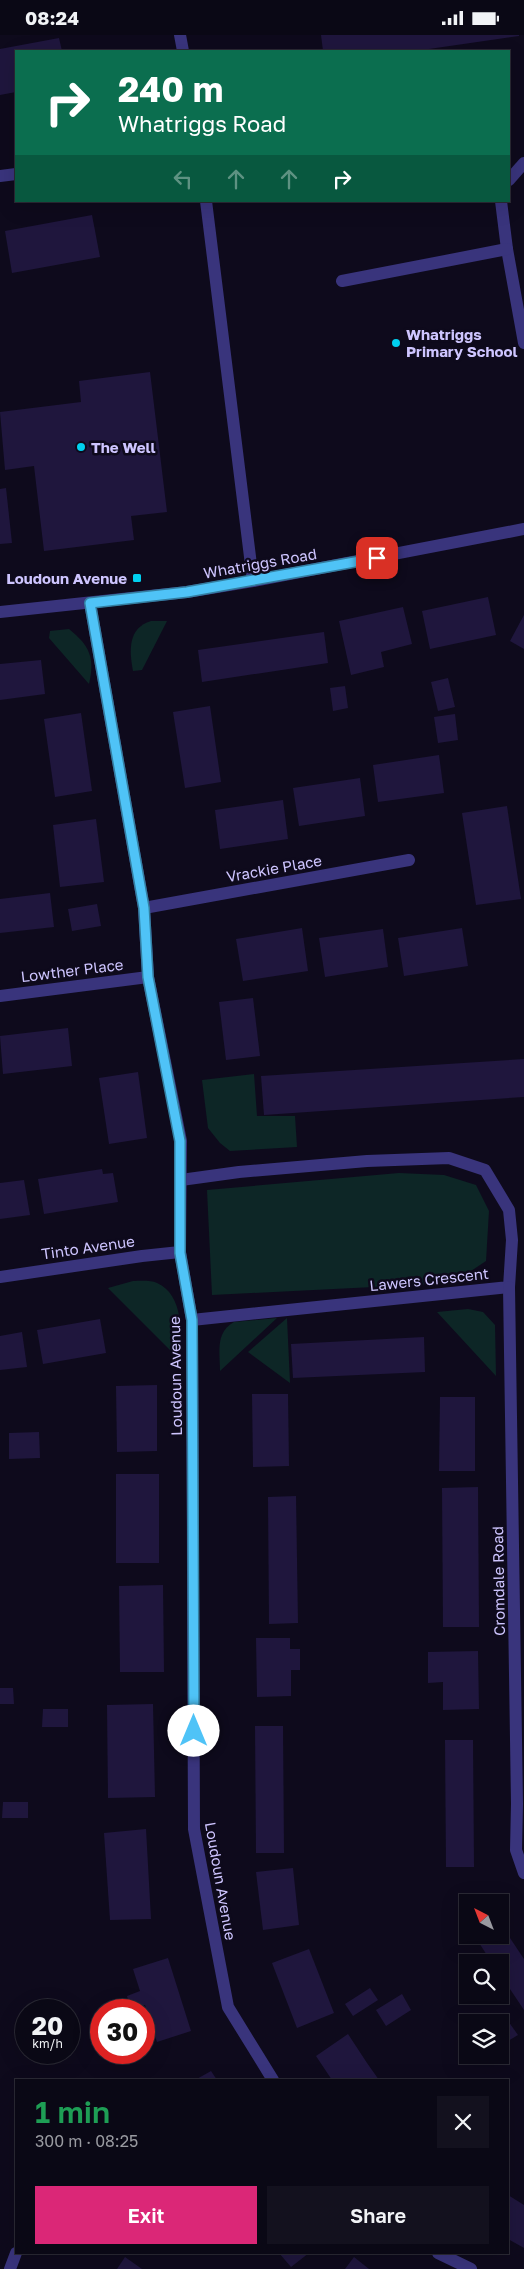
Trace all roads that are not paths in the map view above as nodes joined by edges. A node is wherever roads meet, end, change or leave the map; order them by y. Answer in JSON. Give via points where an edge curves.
{"nodes":[{"id":1,"x":180,"y":35,"type":"edge"},
{"id":2,"x":183,"y":50,"type":"edge"},
{"id":3,"x":524,"y":163,"type":"edge"},
{"id":4,"x":15,"y":173,"type":"edge"},
{"id":5,"x":0,"y":176,"type":"edge"},
{"id":6,"x":510,"y":179,"type":"edge"},
{"id":7,"x":206,"y":202,"type":"edge"},
{"id":8,"x":501,"y":202,"type":"edge"},
{"id":9,"x":507,"y":249,"type":"junction"},
{"id":10,"x":342,"y":281,"type":"dead end"},
{"id":11,"x":524,"y":343,"type":"edge"},
{"id":12,"x":524,"y":529,"type":"edge"},
{"id":13,"x":253,"y":581,"type":"junction"},
{"id":14,"x":90,"y":603,"type":"junction"},
{"id":15,"x":0,"y":612,"type":"edge"},
{"id":16,"x":409,"y":860,"type":"dead end"},
{"id":17,"x":144,"y":908,"type":"junction"},
{"id":18,"x":148,"y":977,"type":"junction"},
{"id":19,"x":0,"y":996,"type":"edge"},
{"id":20,"x":181,"y":1180,"type":"junction"},
{"id":21,"x":518,"y":1239,"type":"edge"},
{"id":22,"x":180,"y":1253,"type":"junction"},
{"id":23,"x":0,"y":1277,"type":"edge"},
{"id":24,"x":509,"y":1287,"type":"junction"},
{"id":25,"x":192,"y":1320,"type":"junction"},
{"id":26,"x":524,"y":1873,"type":"edge"},
{"id":27,"x":272,"y":2079,"type":"edge"},
{"id":28,"x":16,"y":2254,"type":"edge"},
{"id":29,"x":440,"y":2254,"type":"edge"},
{"id":30,"x":10,"y":2269,"type":"edge"},
{"id":31,"x":471,"y":2269,"type":"edge"}],
"edges":[{"from":1,"to":2,"type":"street"},
{"from":3,"to":6,"type":"street"},
{"from":4,"to":5,"type":"street"},
{"from":7,"to":13,"type":"street"},
{"from":8,"to":9,"type":"street"},
{"from":9,"to":10,"type":"street"},
{"from":9,"to":11,"type":"street"},
{"from":12,"to":13,"type":"street","name":"Whatriggs Road"},
{"from":13,"to":14,"type":"street","name":"Whatriggs Road"},
{"from":14,"to":15,"type":"street","name":"Whatriggs Road"},
{"from":14,"to":17,"type":"street","name":"Loudoun Avenue"},
{"from":16,"to":17,"type":"street","name":"Vrackie Place"},
{"from":17,"to":18,"type":"street","name":"Loudoun Avenue"},
{"from":18,"to":19,"type":"street","name":"Lowther Place"},
{"from":18,"to":20,"type":"street","name":"Loudoun Avenue","via":[[180,1141]]},
{"from":20,"to":21,"type":"street","name":"Lawers Crescent","via":[[367,1161],[449,1158],[485,1170],[509,1210]]},
{"from":20,"to":22,"type":"street","name":"Loudoun Avenue"},
{"from":21,"to":24,"type":"street","name":"Lawers Crescent"},
{"from":22,"to":23,"type":"street","name":"Tinto Avenue"},
{"from":22,"to":25,"type":"street","name":"Loudoun Avenue"},
{"from":24,"to":25,"type":"street","name":"Lawers Crescent"},
{"from":24,"to":26,"type":"street","name":"Cromdale Road","via":[[516,1850]]},
{"from":25,"to":27,"type":"street","name":"Loudoun Avenue","via":[[194,1829],[228,2007]]},
{"from":28,"to":30,"type":"street"},
{"from":29,"to":31,"type":"street"}]}
